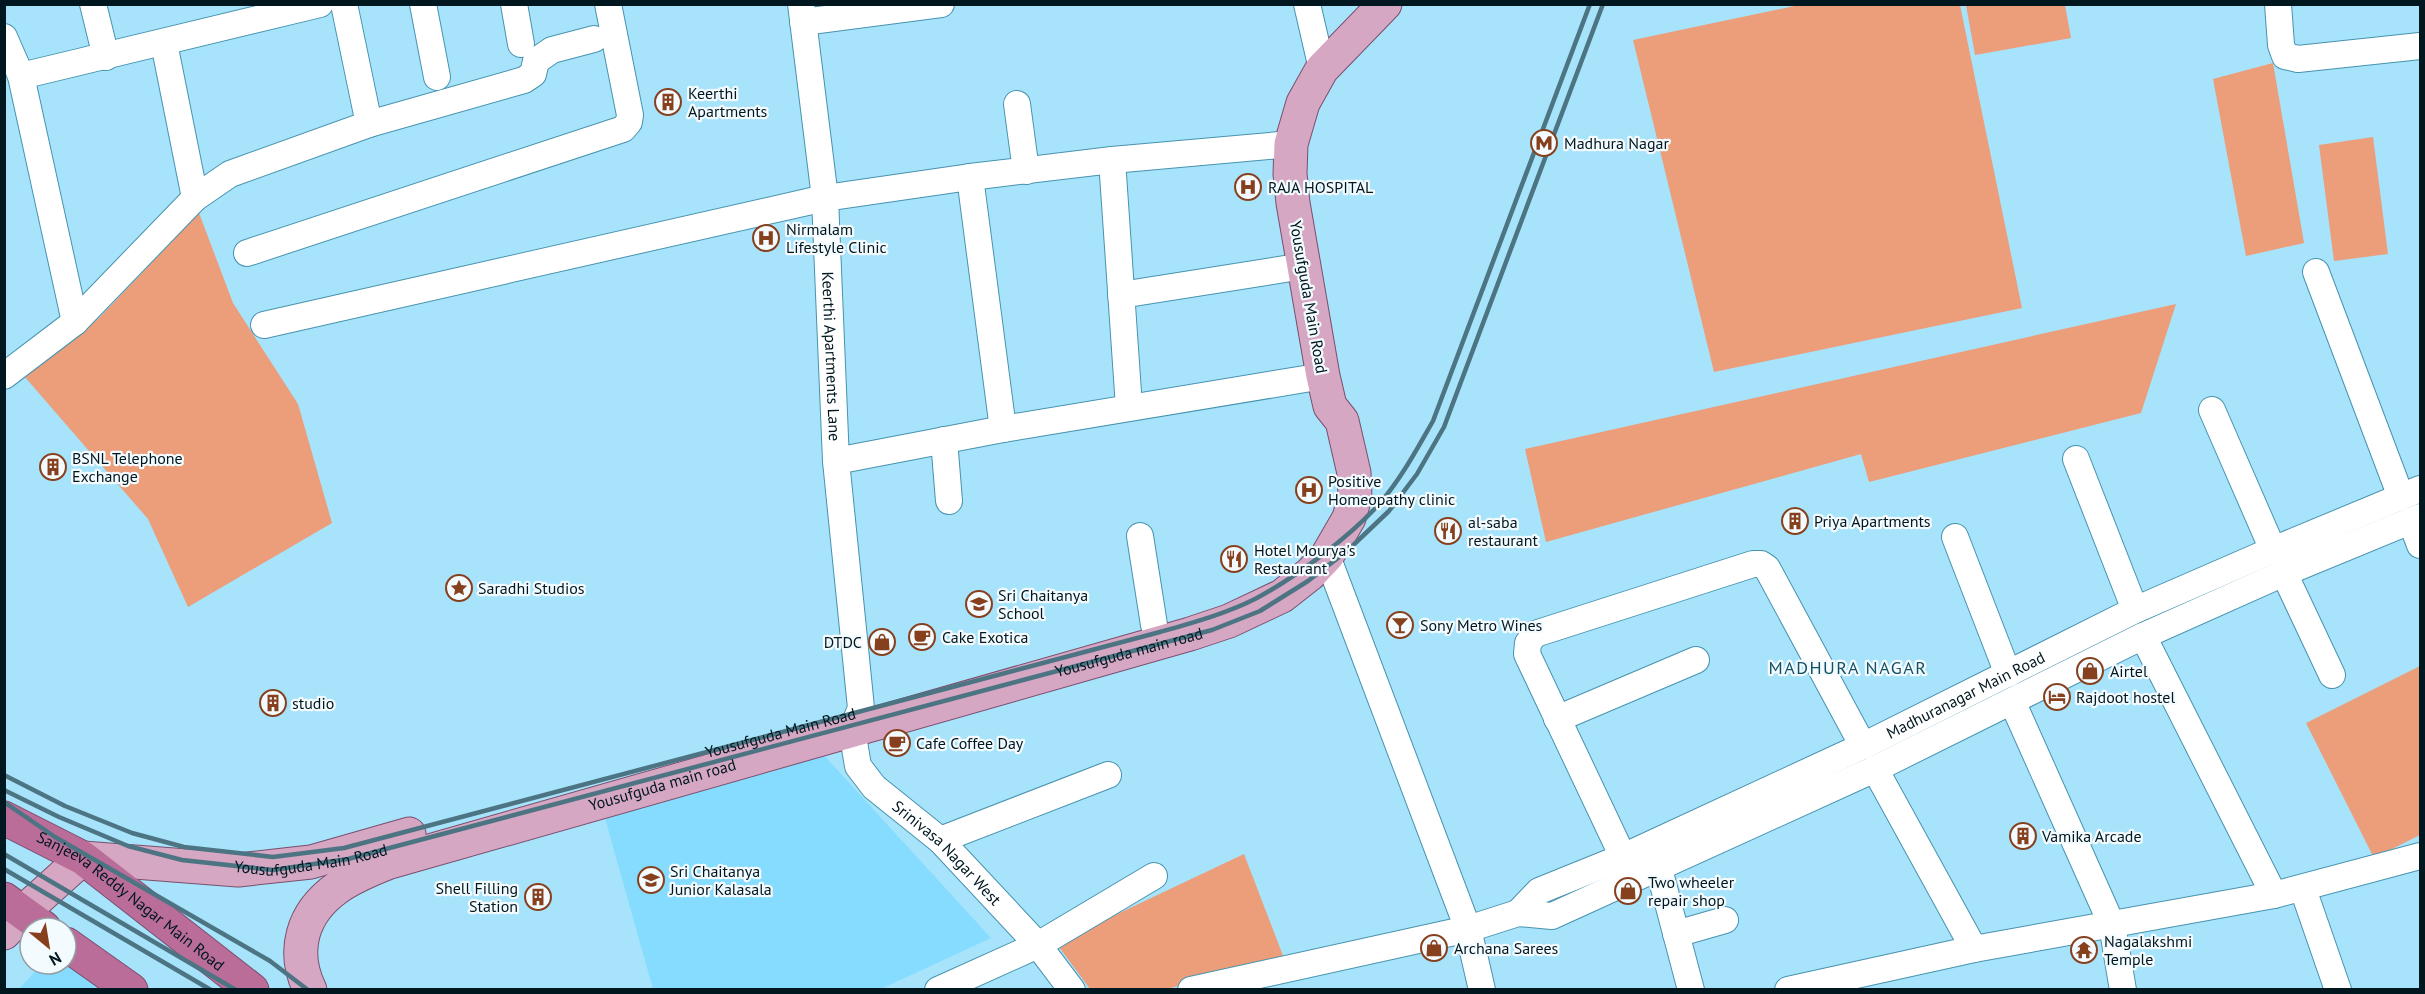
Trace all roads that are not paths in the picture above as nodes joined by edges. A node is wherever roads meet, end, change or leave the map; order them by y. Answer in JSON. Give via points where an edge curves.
{"nodes":[{"id":1,"x":93,"y":4,"type":"edge"},
{"id":2,"x":320,"y":4,"type":"edge"},
{"id":3,"x":344,"y":4,"type":"edge"},
{"id":4,"x":423,"y":4,"type":"edge"},
{"id":5,"x":514,"y":4,"type":"edge"},
{"id":6,"x":608,"y":4,"type":"edge"},
{"id":7,"x":941,"y":4,"type":"edge"},
{"id":8,"x":1307,"y":4,"type":"edge"},
{"id":9,"x":1385,"y":4,"type":"edge"},
{"id":10,"x":2278,"y":4,"type":"edge"},
{"id":11,"x":802,"y":13,"type":"edge"},
{"id":12,"x":4,"y":37,"type":"edge"},
{"id":13,"x":594,"y":39,"type":"dead end"},
{"id":14,"x":164,"y":43,"type":"junction"},
{"id":15,"x":521,"y":44,"type":"dead end"},
{"id":16,"x":2421,"y":46,"type":"edge"},
{"id":17,"x":106,"y":57,"type":"junction"},
{"id":18,"x":1322,"y":69,"type":"junction"},
{"id":19,"x":21,"y":76,"type":"junction"},
{"id":20,"x":437,"y":77,"type":"dead end"},
{"id":21,"x":1017,"y":104,"type":"dead end"},
{"id":22,"x":369,"y":124,"type":"junction"},
{"id":23,"x":1291,"y":144,"type":"junction"},
{"id":24,"x":1112,"y":160,"type":"junction"},
{"id":25,"x":1026,"y":171,"type":"junction"},
{"id":26,"x":970,"y":177,"type":"junction"},
{"id":27,"x":195,"y":198,"type":"junction"},
{"id":28,"x":825,"y":198,"type":"junction"},
{"id":29,"x":247,"y":253,"type":"dead end"},
{"id":30,"x":1304,"y":266,"type":"junction"},
{"id":31,"x":2316,"y":272,"type":"dead end"},
{"id":32,"x":1121,"y":295,"type":"junction"},
{"id":33,"x":75,"y":322,"type":"junction"},
{"id":34,"x":264,"y":325,"type":"dead end"},
{"id":35,"x":4,"y":376,"type":"edge"},
{"id":36,"x":1327,"y":391,"type":"junction"},
{"id":37,"x":1129,"y":407,"type":"junction"},
{"id":38,"x":2212,"y":410,"type":"dead end"},
{"id":39,"x":1003,"y":429,"type":"junction"},
{"id":40,"x":944,"y":441,"type":"junction"},
{"id":41,"x":2076,"y":459,"type":"dead end"},
{"id":42,"x":836,"y":461,"type":"junction"},
{"id":43,"x":2411,"y":493,"type":"edge"},
{"id":44,"x":949,"y":501,"type":"dead end"},
{"id":45,"x":2416,"y":519,"type":"edge"},
{"id":46,"x":1140,"y":536,"type":"dead end"},
{"id":47,"x":1955,"y":537,"type":"dead end"},
{"id":48,"x":2421,"y":545,"type":"edge"},
{"id":49,"x":2272,"y":550,"type":"junction"},
{"id":50,"x":1327,"y":556,"type":"junction"},
{"id":51,"x":2284,"y":573,"type":"junction"},
{"id":52,"x":2135,"y":610,"type":"junction"},
{"id":53,"x":1154,"y":626,"type":"junction"},
{"id":54,"x":2143,"y":636,"type":"junction"},
{"id":55,"x":1696,"y":660,"type":"dead end"},
{"id":56,"x":2008,"y":674,"type":"junction"},
{"id":57,"x":2332,"y":675,"type":"dead end"},
{"id":58,"x":2012,"y":701,"type":"junction"},
{"id":59,"x":857,"y":719,"type":"junction"},
{"id":60,"x":1557,"y":720,"type":"junction"},
{"id":61,"x":1863,"y":746,"type":"junction"},
{"id":62,"x":1875,"y":769,"type":"junction"},
{"id":63,"x":1107,"y":775,"type":"dead end"},
{"id":64,"x":4,"y":818,"type":"edge"},
{"id":65,"x":940,"y":840,"type":"junction"},
{"id":66,"x":2421,"y":856,"type":"edge"},
{"id":67,"x":1623,"y":857,"type":"junction"},
{"id":68,"x":83,"y":858,"type":"junction"},
{"id":69,"x":1659,"y":868,"type":"junction"},
{"id":70,"x":1154,"y":876,"type":"dead end"},
{"id":71,"x":2303,"y":889,"type":"junction"},
{"id":72,"x":2274,"y":895,"type":"junction"},
{"id":73,"x":1518,"y":913,"type":"junction"},
{"id":74,"x":21,"y":916,"type":"edge"},
{"id":75,"x":1725,"y":920,"type":"dead end"},
{"id":76,"x":2112,"y":925,"type":"junction"},
{"id":77,"x":1468,"y":929,"type":"junction"},
{"id":78,"x":1676,"y":934,"type":"junction"},
{"id":79,"x":1038,"y":945,"type":"junction"},
{"id":80,"x":1974,"y":949,"type":"junction"},
{"id":81,"x":78,"y":952,"type":"edge"},
{"id":82,"x":1850,"y":983,"type":"edge"},
{"id":83,"x":131,"y":990,"type":"edge"},
{"id":84,"x":252,"y":990,"type":"edge"},
{"id":85,"x":310,"y":990,"type":"edge"},
{"id":86,"x":938,"y":990,"type":"edge"},
{"id":87,"x":1072,"y":990,"type":"edge"},
{"id":88,"x":1191,"y":990,"type":"edge"},
{"id":89,"x":1482,"y":990,"type":"edge"},
{"id":90,"x":1691,"y":990,"type":"edge"},
{"id":91,"x":1788,"y":990,"type":"edge"},
{"id":92,"x":2123,"y":990,"type":"edge"},
{"id":93,"x":2338,"y":990,"type":"edge"}],
"edges":[{"from":1,"to":17,"type":"street"},
{"from":2,"to":14,"type":"street"},
{"from":3,"to":22,"type":"street"},
{"from":4,"to":20,"type":"street"},
{"from":5,"to":15,"type":"street"},
{"from":6,"to":29,"type":"street","via":[[630,115],[623,129]]},
{"from":7,"to":11,"type":"street"},
{"from":8,"to":18,"type":"street"},
{"from":9,"to":18,"type":"main road","name":"Yousufguda Main Road"},
{"from":10,"to":16,"type":"street","via":[[2285,56],[2298,59]]},
{"from":11,"to":28,"type":"street","name":"Keerthi Apartments Lane"},
{"from":12,"to":19,"type":"street"},
{"from":13,"to":22,"type":"street","via":[[552,50],[536,61],[532,74],[524,80]]},
{"from":14,"to":17,"type":"street"},
{"from":14,"to":27,"type":"street"},
{"from":17,"to":19,"type":"street"},
{"from":18,"to":23,"type":"main road","name":"Yousufguda Main Road","via":[[1303,103]]},
{"from":19,"to":33,"type":"street"},
{"from":21,"to":25,"type":"street"},
{"from":22,"to":27,"type":"street","via":[[230,174]]},
{"from":23,"to":24,"type":"street"},
{"from":23,"to":30,"type":"main road","name":"Yousufguda Main Road","via":[[1291,184]]},
{"from":24,"to":25,"type":"street"},
{"from":24,"to":32,"type":"street"},
{"from":25,"to":26,"type":"street"},
{"from":26,"to":28,"type":"street"},
{"from":26,"to":39,"type":"street"},
{"from":27,"to":33,"type":"street"},
{"from":28,"to":34,"type":"street"},
{"from":28,"to":42,"type":"street","name":"Keerthi Apartments Lane"},
{"from":30,"to":32,"type":"street"},
{"from":30,"to":36,"type":"main road","name":"Yousufguda Main Road"},
{"from":31,"to":43,"type":"street"},
{"from":32,"to":37,"type":"street"},
{"from":33,"to":35,"type":"street"},
{"from":36,"to":37,"type":"street"},
{"from":36,"to":50,"type":"main road","name":"Yousufguda Main Road","via":[[1342,421],[1354,473],[1355,497],[1349,518]]},
{"from":36,"to":53,"type":"main road","name":"Yousufguda Main Road","via":[[1323,425],[1333,484],[1332,504],[1318,534],[1293,562],[1251,591]]},
{"from":37,"to":39,"type":"street"},
{"from":38,"to":49,"type":"street"},
{"from":39,"to":40,"type":"street"},
{"from":40,"to":42,"type":"street"},
{"from":40,"to":44,"type":"street"},
{"from":41,"to":52,"type":"street"},
{"from":42,"to":59,"type":"street","name":"Keerthi Apartments Lane"},
{"from":43,"to":49,"type":"street","name":"Madhuranagar Main Road"},
{"from":45,"to":48,"type":"street"},
{"from":45,"to":51,"type":"street","name":"Madhuranagar Main Road"},
{"from":46,"to":53,"type":"street"},
{"from":47,"to":56,"type":"street"},
{"from":49,"to":52,"type":"street","name":"Madhuranagar Main Road"},
{"from":50,"to":59,"type":"main road","name":"Yousufguda main road","via":[[1282,596],[1229,621]]},
{"from":50,"to":77,"type":"street"},
{"from":51,"to":54,"type":"street","name":"Madhuranagar Main Road"},
{"from":51,"to":57,"type":"street"},
{"from":52,"to":56,"type":"street","name":"Madhuranagar Main Road"},
{"from":53,"to":59,"type":"main road","name":"Yousufguda Main Road"},
{"from":54,"to":58,"type":"street","name":"Madhuranagar Main Road"},
{"from":54,"to":72,"type":"street"},
{"from":55,"to":60,"type":"street"},
{"from":56,"to":61,"type":"street","name":"Madhuranagar Main Road"},
{"from":58,"to":62,"type":"street","name":"Madhuranagar Main Road"},
{"from":58,"to":76,"type":"street"},
{"from":59,"to":65,"type":"street","name":"Srinivasa Nagar West","via":[[858,766],[874,787]]},
{"from":59,"to":68,"type":"main road","name":"Yousufguda Main Road","via":[[310,862],[238,870]]},
{"from":59,"to":85,"type":"main road","name":"Yousufguda main road","via":[[398,859],[362,874],[337,888],[318,906],[303,932],[299,954]]},
{"from":60,"to":61,"type":"street","via":[[1527,654],[1528,643],[1535,634],[1761,564],[1767,568]]},
{"from":60,"to":67,"type":"street"},
{"from":61,"to":67,"type":"street","name":"Madhuranagar Main Road"},
{"from":62,"to":69,"type":"street","name":"Madhuranagar Main Road"},
{"from":62,"to":80,"type":"street"},
{"from":63,"to":65,"type":"street"},
{"from":64,"to":68,"type":"highway","name":"Sanjeeva Reddy Nagar Main Road"},
{"from":65,"to":79,"type":"street","name":"Srinivasa Nagar West"},
{"from":66,"to":71,"type":"street"},
{"from":67,"to":73,"type":"street","name":"Madhuranagar Main Road","via":[[1539,891]]},
{"from":68,"to":74,"type":"main road"},
{"from":68,"to":84,"type":"highway","name":"Sanjeeva Reddy Nagar Main Road"},
{"from":69,"to":73,"type":"street","name":"Madhuranagar Main Road","via":[[1552,916]]},
{"from":69,"to":78,"type":"street"},
{"from":70,"to":79,"type":"street"},
{"from":71,"to":72,"type":"street"},
{"from":71,"to":93,"type":"street"},
{"from":72,"to":76,"type":"street"},
{"from":73,"to":77,"type":"street","name":"Madhuranagar Main Road"},
{"from":75,"to":78,"type":"street"},
{"from":76,"to":80,"type":"street"},
{"from":76,"to":92,"type":"street"},
{"from":77,"to":88,"type":"street","name":"Madhuranagar Main Road"},
{"from":77,"to":89,"type":"street"},
{"from":78,"to":90,"type":"street"},
{"from":79,"to":86,"type":"street"},
{"from":79,"to":87,"type":"street","name":"Srinivasa Nagar West"},
{"from":80,"to":82,"type":"street"},
{"from":81,"to":83,"type":"highway"},
{"from":82,"to":91,"type":"street"}]}
